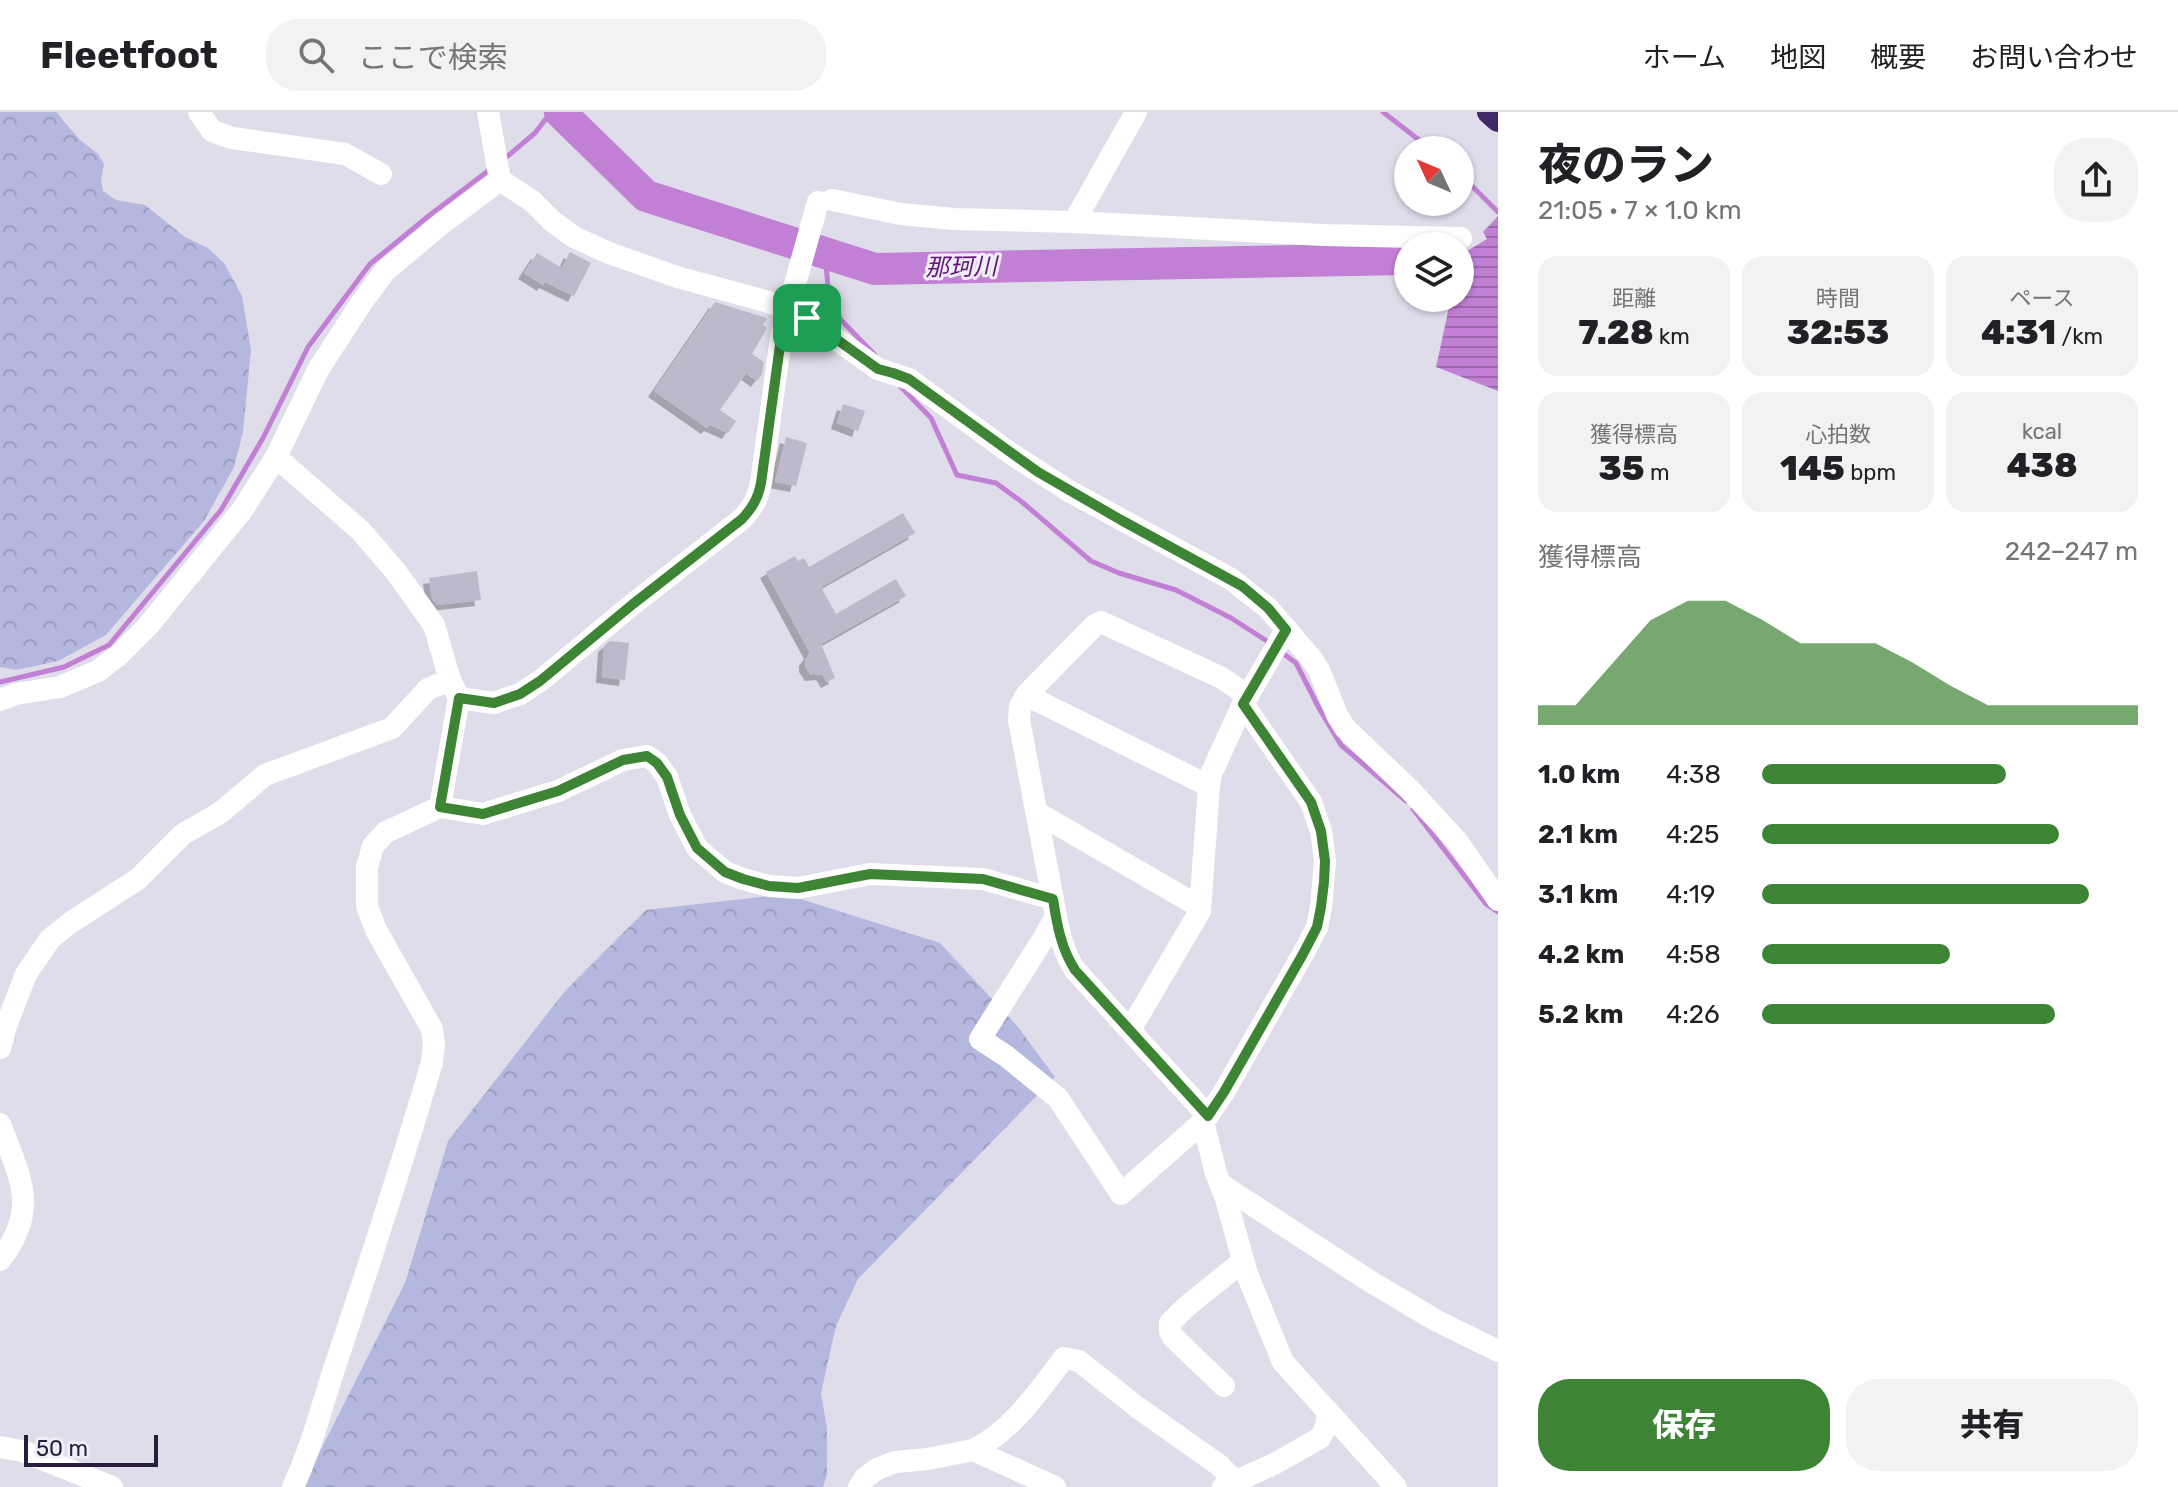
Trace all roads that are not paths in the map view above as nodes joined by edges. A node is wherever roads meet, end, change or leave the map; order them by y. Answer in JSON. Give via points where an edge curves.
{"nodes":[{"id":1,"x":199,"y":112,"type":"edge"},
{"id":2,"x":488,"y":112,"type":"edge"},
{"id":3,"x":1136,"y":112,"type":"edge"},
{"id":4,"x":1489,"y":112,"type":"edge"},
{"id":5,"x":1498,"y":120,"type":"edge"},
{"id":6,"x":381,"y":174,"type":"dead end"},
{"id":7,"x":500,"y":180,"type":"junction"},
{"id":8,"x":1074,"y":222,"type":"junction"},
{"id":9,"x":1394,"y":236,"type":"edge"},
{"id":10,"x":789,"y":305,"type":"junction"},
{"id":11,"x":276,"y":457,"type":"junction"},
{"id":12,"x":1286,"y":630,"type":"junction"},
{"id":13,"x":455,"y":689,"type":"junction"},
{"id":14,"x":1025,"y":697,"type":"junction"},
{"id":15,"x":0,"y":700,"type":"edge"},
{"id":16,"x":1246,"y":700,"type":"junction"},
{"id":17,"x":1209,"y":786,"type":"junction"},
{"id":18,"x":440,"y":807,"type":"junction"},
{"id":19,"x":1036,"y":812,"type":"junction"},
{"id":20,"x":1498,"y":900,"type":"edge"},
{"id":21,"x":1054,"y":908,"type":"junction"},
{"id":22,"x":1200,"y":911,"type":"junction"},
{"id":23,"x":1130,"y":1030,"type":"junction"},
{"id":24,"x":0,"y":1048,"type":"edge"},
{"id":25,"x":1207,"y":1118,"type":"junction"},
{"id":26,"x":0,"y":1124,"type":"edge"},
{"id":27,"x":1220,"y":1184,"type":"junction"},
{"id":28,"x":0,"y":1260,"type":"edge"},
{"id":29,"x":1243,"y":1261,"type":"junction"},
{"id":30,"x":1498,"y":1351,"type":"edge"},
{"id":31,"x":1224,"y":1386,"type":"dead end"},
{"id":32,"x":1323,"y":1406,"type":"junction"},
{"id":33,"x":0,"y":1447,"type":"edge"},
{"id":34,"x":973,"y":1450,"type":"junction"},
{"id":35,"x":1256,"y":1480,"type":"edge"},
{"id":36,"x":1043,"y":1485,"type":"edge"},
{"id":37,"x":1228,"y":1485,"type":"edge"},
{"id":38,"x":112,"y":1487,"type":"edge"},
{"id":39,"x":293,"y":1487,"type":"edge"},
{"id":40,"x":859,"y":1487,"type":"edge"},
{"id":41,"x":1396,"y":1487,"type":"edge"}],
"edges":[{"from":1,"to":6,"type":"street","via":[[212,131],[232,138],[345,154]]},
{"from":2,"to":7,"type":"street"},
{"from":3,"to":8,"type":"street"},
{"from":4,"to":5,"type":"highway"},
{"from":7,"to":10,"type":"street","via":[[574,237],[609,253],[677,277]]},
{"from":7,"to":11,"type":"street","via":[[385,271],[318,370]]},
{"from":8,"to":9,"type":"street"},
{"from":8,"to":10,"type":"street","via":[[953,219],[822,204]]},
{"from":10,"to":12,"type":"street","via":[[878,369],[909,379],[1069,491],[1231,579]]},
{"from":10,"to":13,"type":"street","via":[[761,483],[752,508],[520,694],[494,703]]},
{"from":11,"to":13,"type":"street","via":[[361,531],[396,572],[434,625]]},
{"from":11,"to":15,"type":"street","via":[[243,509],[119,655],[98,671],[60,687]]},
{"from":12,"to":16,"type":"street"},
{"from":12,"to":20,"type":"street","via":[[1319,670],[1345,728],[1457,841]]},
{"from":13,"to":18,"type":"street"},
{"from":13,"to":24,"type":"street","via":[[428,689],[392,728],[265,775],[220,813],[183,834],[138,879],[70,923],[50,939],[26,974]]},
{"from":14,"to":16,"type":"street","via":[[1101,622],[1222,678]]},
{"from":14,"to":17,"type":"street"},
{"from":14,"to":19,"type":"street","via":[[1019,720]]},
{"from":16,"to":17,"type":"street"},
{"from":16,"to":25,"type":"street","via":[[1311,802],[1325,861],[1323,895],[1317,927],[1303,954]]},
{"from":17,"to":22,"type":"street"},
{"from":18,"to":21,"type":"street","via":[[483,814],[558,791],[623,760],[647,756],[667,777],[697,848],[725,872],[743,879],[798,888],[870,874],[983,879]]},
{"from":18,"to":39,"type":"street","via":[[386,832],[373,846],[367,867],[367,906],[432,1029],[433,1053],[397,1182]]},
{"from":19,"to":21,"type":"street"},
{"from":19,"to":22,"type":"street"},
{"from":21,"to":23,"type":"street","via":[[1060,939],[1075,970]]},
{"from":21,"to":25,"type":"street","via":[[1045,936],[980,1039],[1058,1098],[1121,1194]]},
{"from":22,"to":23,"type":"street"},
{"from":23,"to":25,"type":"street"},
{"from":25,"to":27,"type":"street","via":[[1206,1136]]},
{"from":26,"to":28,"type":"street","via":[[23,1185],[23,1216],[13,1244]]},
{"from":27,"to":29,"type":"street"},
{"from":27,"to":30,"type":"street","via":[[1368,1280]]},
{"from":29,"to":31,"type":"street","via":[[1170,1323],[1173,1337]]},
{"from":29,"to":32,"type":"street","via":[[1283,1362]]},
{"from":32,"to":35,"type":"street","via":[[1328,1419],[1320,1438]]},
{"from":32,"to":41,"type":"street"},
{"from":33,"to":38,"type":"street"},
{"from":34,"to":36,"type":"street"},
{"from":34,"to":37,"type":"street","via":[[993,1439],[1069,1358],[1219,1465],[1229,1475]]},
{"from":34,"to":40,"type":"street","via":[[895,1462],[877,1469]]},
{"from":35,"to":37,"type":"street"}]}
